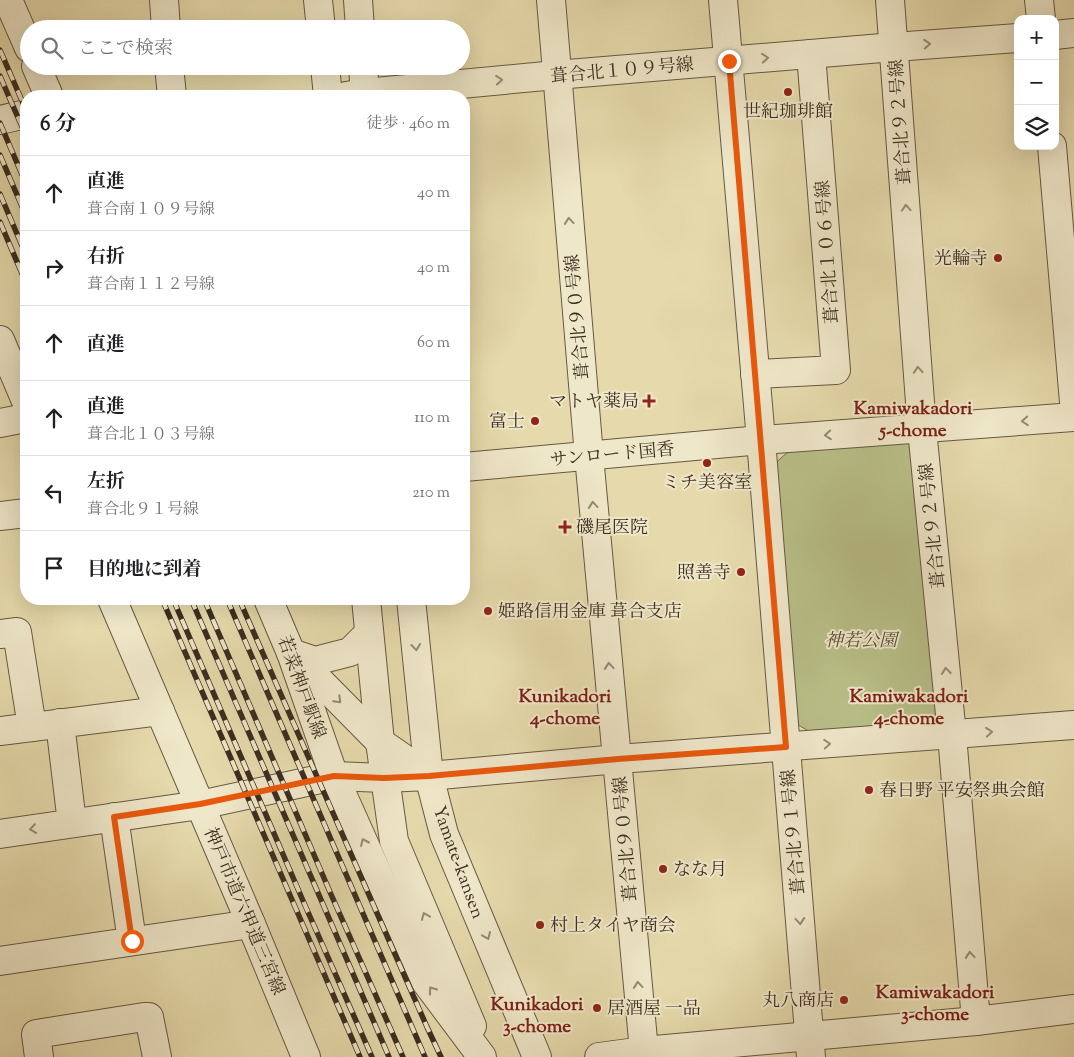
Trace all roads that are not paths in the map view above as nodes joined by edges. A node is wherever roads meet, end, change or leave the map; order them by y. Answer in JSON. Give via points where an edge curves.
{"nodes":[{"id":1,"x":8,"y":0,"type":"edge"},
{"id":2,"x":164,"y":0,"type":"edge"},
{"id":3,"x":318,"y":0,"type":"edge"},
{"id":4,"x":358,"y":0,"type":"edge"},
{"id":5,"x":551,"y":0,"type":"edge"},
{"id":6,"x":724,"y":0,"type":"edge"},
{"id":7,"x":890,"y":0,"type":"edge"},
{"id":8,"x":1039,"y":0,"type":"edge"},
{"id":9,"x":1041,"y":15,"type":"edge"},
{"id":10,"x":165,"y":20,"type":"edge"},
{"id":11,"x":320,"y":20,"type":"edge"},
{"id":12,"x":359,"y":20,"type":"edge"},
{"id":13,"x":20,"y":27,"type":"edge"},
{"id":14,"x":1074,"y":33,"type":"edge"},
{"id":15,"x":1059,"y":35,"type":"edge"},
{"id":16,"x":1014,"y":38,"type":"edge"},
{"id":17,"x":894,"y":47,"type":"junction"},
{"id":18,"x":812,"y":54,"type":"junction"},
{"id":19,"x":729,"y":61,"type":"junction"},
{"id":20,"x":40,"y":75,"type":"edge"},
{"id":21,"x":170,"y":75,"type":"edge"},
{"id":22,"x":326,"y":75,"type":"edge"},
{"id":23,"x":362,"y":75,"type":"edge"},
{"id":24,"x":556,"y":75,"type":"junction"},
{"id":25,"x":46,"y":90,"type":"edge"},
{"id":26,"x":171,"y":90,"type":"edge"},
{"id":27,"x":327,"y":90,"type":"edge"},
{"id":28,"x":360,"y":90,"type":"edge"},
{"id":29,"x":408,"y":90,"type":"edge"},
{"id":30,"x":20,"y":115,"type":"edge"},
{"id":31,"x":0,"y":120,"type":"edge"},
{"id":32,"x":1060,"y":163,"type":"edge"},
{"id":33,"x":0,"y":340,"type":"edge"},
{"id":34,"x":755,"y":374,"type":"junction"},
{"id":35,"x":20,"y":387,"type":"edge"},
{"id":36,"x":1074,"y":402,"type":"edge"},
{"id":37,"x":1074,"y":417,"type":"edge"},
{"id":38,"x":20,"y":419,"type":"edge"},
{"id":39,"x":0,"y":423,"type":"edge"},
{"id":40,"x":922,"y":429,"type":"junction"},
{"id":41,"x":761,"y":440,"type":"junction"},
{"id":42,"x":589,"y":456,"type":"junction"},
{"id":43,"x":470,"y":466,"type":"edge"},
{"id":44,"x":20,"y":514,"type":"edge"},
{"id":45,"x":0,"y":516,"type":"edge"},
{"id":46,"x":115,"y":605,"type":"edge"},
{"id":47,"x":271,"y":605,"type":"edge"},
{"id":48,"x":367,"y":605,"type":"edge"},
{"id":49,"x":412,"y":605,"type":"edge"},
{"id":50,"x":369,"y":633,"type":"junction"},
{"id":51,"x":0,"y":634,"type":"edge"},
{"id":52,"x":292,"y":652,"type":"junction"},
{"id":53,"x":160,"y":710,"type":"junction"},
{"id":54,"x":60,"y":723,"type":"junction"},
{"id":55,"x":1074,"y":725,"type":"edge"},
{"id":56,"x":32,"y":727,"type":"junction"},
{"id":57,"x":0,"y":731,"type":"edge"},
{"id":58,"x":952,"y":735,"type":"junction"},
{"id":59,"x":380,"y":742,"type":"junction"},
{"id":60,"x":786,"y":747,"type":"junction"},
{"id":61,"x":618,"y":759,"type":"junction"},
{"id":62,"x":334,"y":776,"type":"junction"},
{"id":63,"x":429,"y":776,"type":"junction"},
{"id":64,"x":384,"y":778,"type":"junction"},
{"id":65,"x":200,"y":804,"type":"junction"},
{"id":66,"x":114,"y":817,"type":"junction"},
{"id":67,"x":72,"y":823,"type":"junction"},
{"id":68,"x":0,"y":834,"type":"edge"},
{"id":69,"x":251,"y":924,"type":"junction"},
{"id":70,"x":132,"y":941,"type":"junction"},
{"id":71,"x":0,"y":961,"type":"edge"},
{"id":72,"x":1074,"y":1009,"type":"edge"},
{"id":73,"x":976,"y":1021,"type":"junction"},
{"id":74,"x":810,"y":1047,"type":"edge"},
{"id":75,"x":644,"y":1051,"type":"junction"},
{"id":76,"x":678,"y":1053,"type":"edge"},
{"id":77,"x":39,"y":1057,"type":"edge"},
{"id":78,"x":157,"y":1057,"type":"edge"},
{"id":79,"x":306,"y":1057,"type":"edge"},
{"id":80,"x":484,"y":1057,"type":"edge"},
{"id":81,"x":537,"y":1057,"type":"edge"},
{"id":82,"x":600,"y":1057,"type":"edge"}],
"edges":[{"from":1,"to":13,"type":"street"},
{"from":2,"to":10,"type":"street"},
{"from":3,"to":11,"type":"street"},
{"from":4,"to":12,"type":"street"},
{"from":5,"to":24,"type":"street","name":"葺合北９０号線"},
{"from":6,"to":19,"type":"street","name":"葺合北９１号線"},
{"from":7,"to":17,"type":"street","name":"葺合北９２号線"},
{"from":8,"to":9,"type":"street"},
{"from":14,"to":15,"type":"street"},
{"from":17,"to":16,"type":"street","name":"葺合北１０９号線","one_way":true},
{"from":17,"to":18,"type":"street","name":"葺合北１０９号線"},
{"from":40,"to":17,"type":"street","name":"葺合北９２号線","one_way":true},
{"from":19,"to":18,"type":"street","name":"葺合北１０９号線","one_way":true},
{"from":18,"to":34,"type":"street","name":"葺合北１０６号線","via":[[836,370]]},
{"from":19,"to":24,"type":"street","name":"葺合北１０９号線"},
{"from":19,"to":34,"type":"street","name":"葺合北９１号線"},
{"from":20,"to":25,"type":"street"},
{"from":21,"to":26,"type":"street"},
{"from":22,"to":27,"type":"street"},
{"from":23,"to":28,"type":"street"},
{"from":29,"to":24,"type":"street","name":"葺合北１０９号線","one_way":true},
{"from":42,"to":24,"type":"street","name":"葺合北９０号線","one_way":true},
{"from":30,"to":31,"type":"street"},
{"from":32,"to":36,"type":"street"},
{"from":33,"to":35,"type":"street"},
{"from":34,"to":41,"type":"street","name":"葺合北９１号線"},
{"from":37,"to":40,"type":"street","name":"サンロード国香","one_way":true},
{"from":38,"to":39,"type":"street"},
{"from":40,"to":41,"type":"street","name":"サンロード国香","one_way":true},
{"from":58,"to":40,"type":"street","name":"葺合北９２号線","one_way":true},
{"from":41,"to":42,"type":"street","name":"サンロード国香"},
{"from":41,"to":60,"type":"street","name":"葺合北９１号線"},
{"from":42,"to":43,"type":"street","name":"サンロード国香"},
{"from":61,"to":42,"type":"street","name":"葺合北９０号線","one_way":true},
{"from":44,"to":45,"type":"street"},
{"from":46,"to":53,"type":"street","name":"神戸市道六甲道三宮線"},
{"from":47,"to":52,"type":"street","name":"若菜神戸駅線"},
{"from":48,"to":50,"type":"street"},
{"from":49,"to":63,"type":"street","name":"Yamate-kansen","one_way":true},
{"from":50,"to":52,"type":"street","via":[[350,652],[315,661]]},
{"from":50,"to":59,"type":"street"},
{"from":51,"to":56,"type":"street","via":[[17,632]]},
{"from":52,"to":59,"type":"street","one_way":true},
{"from":52,"to":62,"type":"street","name":"若菜神戸駅線"},
{"from":53,"to":54,"type":"street"},
{"from":53,"to":65,"type":"street","name":"神戸市道六甲道三宮線"},
{"from":54,"to":56,"type":"street"},
{"from":54,"to":67,"type":"street"},
{"from":58,"to":55,"type":"street","one_way":true},
{"from":56,"to":57,"type":"street"},
{"from":60,"to":58,"type":"street","one_way":true},
{"from":73,"to":58,"type":"street","name":"葺合北９２号線","one_way":true},
{"from":59,"to":63,"type":"street"},
{"from":59,"to":64,"type":"street"},
{"from":60,"to":61,"type":"street"},
{"from":60,"to":74,"type":"street","name":"葺合北９１号線","one_way":true},
{"from":61,"to":63,"type":"street"},
{"from":75,"to":61,"type":"street","name":"葺合北９０号線","one_way":true},
{"from":62,"to":64,"type":"street"},
{"from":62,"to":65,"type":"street"},
{"from":80,"to":62,"type":"street","name":"若菜神戸駅線","one_way":true,"via":[[426,982]]},
{"from":63,"to":64,"type":"street"},
{"from":63,"to":81,"type":"street","name":"Yamate-kansen","one_way":true,"via":[[444,834]]},
{"from":80,"to":64,"type":"street","one_way":true,"via":[[394,841]]},
{"from":65,"to":66,"type":"street"},
{"from":65,"to":69,"type":"street","name":"神戸市道六甲道三宮線"},
{"from":66,"to":67,"type":"street"},
{"from":66,"to":70,"type":"street"},
{"from":67,"to":68,"type":"street","one_way":true},
{"from":69,"to":70,"type":"street"},
{"from":69,"to":79,"type":"street","name":"神戸市道六甲道三宮線"},
{"from":70,"to":71,"type":"street"},
{"from":72,"to":73,"type":"street"},
{"from":73,"to":74,"type":"street"},
{"from":74,"to":76,"type":"street"},
{"from":75,"to":76,"type":"street"},
{"from":75,"to":82,"type":"street"},
{"from":77,"to":78,"type":"street","via":[[36,1034],[149,1017]]}]}
